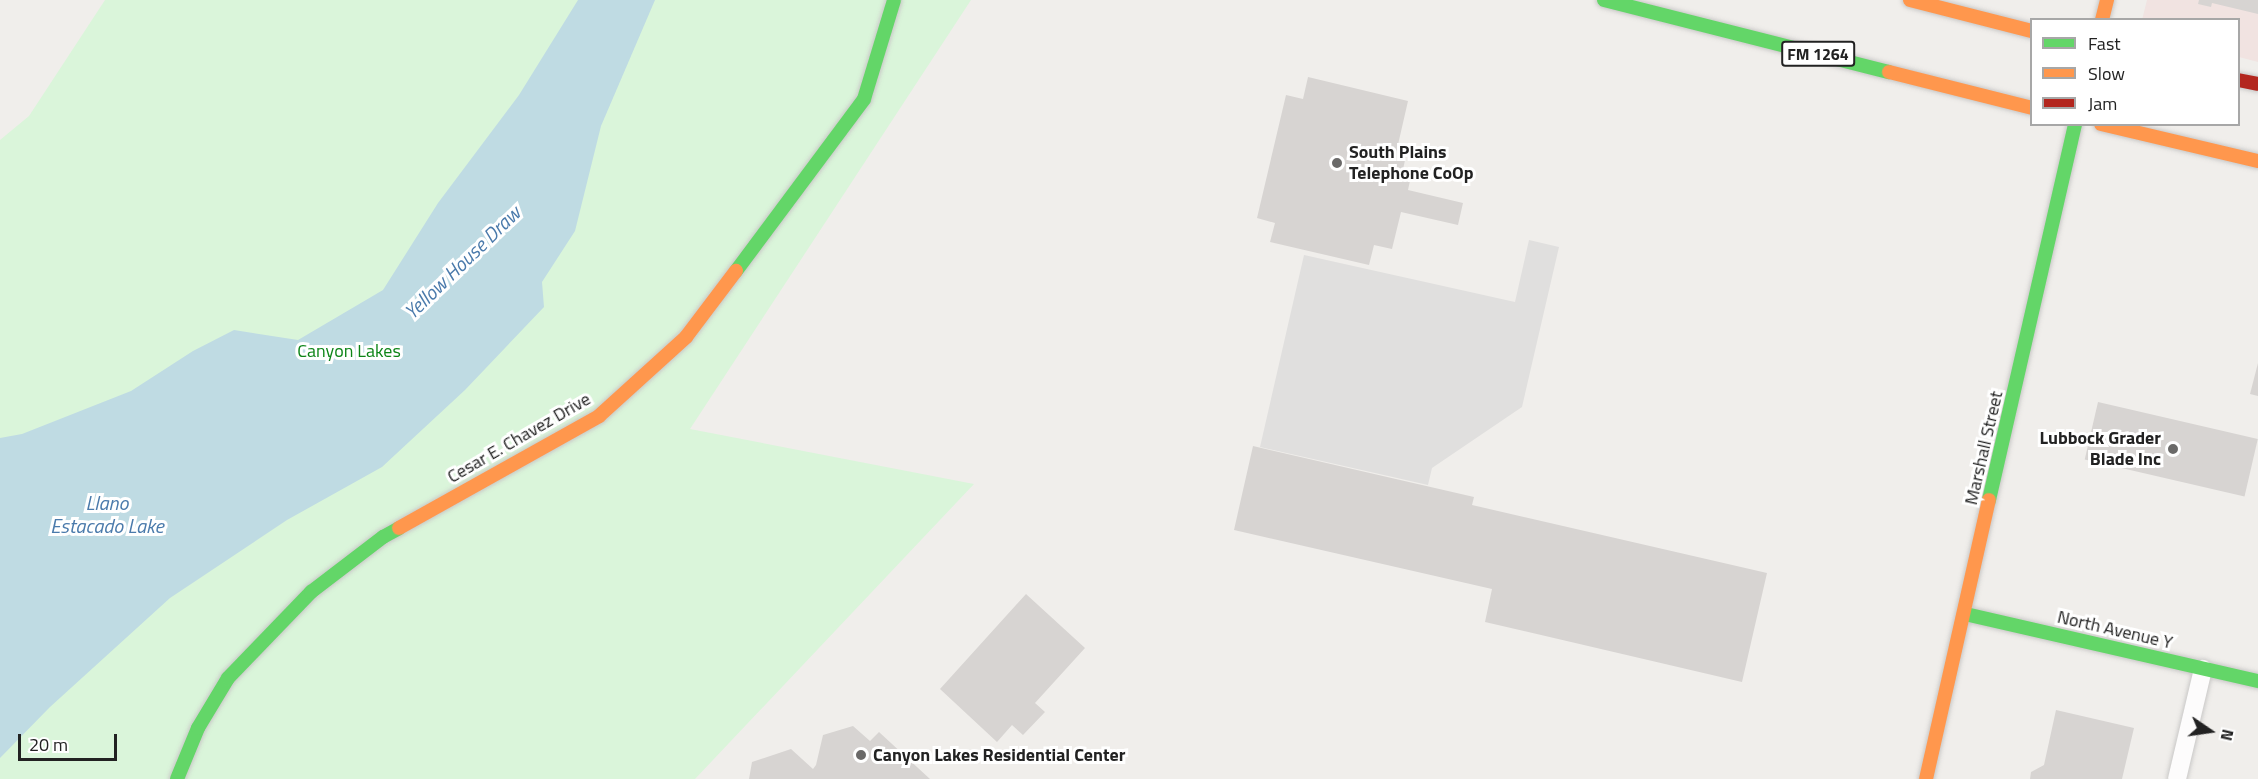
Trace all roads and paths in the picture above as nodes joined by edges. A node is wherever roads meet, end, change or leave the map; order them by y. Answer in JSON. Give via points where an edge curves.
{"nodes":[{"id":1,"x":894,"y":0,"type":"edge"},
{"id":2,"x":1604,"y":0,"type":"edge"},
{"id":3,"x":1910,"y":0,"type":"edge"},
{"id":4,"x":2107,"y":0,"type":"edge"},
{"id":5,"x":2102,"y":18,"type":"edge"},
{"id":6,"x":2030,"y":31,"type":"edge"},
{"id":7,"x":2240,"y":80,"type":"edge"},
{"id":8,"x":2258,"y":84,"type":"edge"},
{"id":9,"x":2030,"y":108,"type":"edge"},
{"id":10,"x":2075,"y":126,"type":"edge"},
{"id":11,"x":2109,"y":126,"type":"edge"},
{"id":12,"x":2258,"y":161,"type":"edge"},
{"id":13,"x":1965,"y":614,"type":"junction"},
{"id":14,"x":2203,"y":669,"type":"junction"},
{"id":15,"x":2258,"y":681,"type":"edge"},
{"id":16,"x":177,"y":779,"type":"edge"},
{"id":17,"x":1926,"y":779,"type":"edge"},
{"id":18,"x":2177,"y":779,"type":"edge"}],
"edges":[{"from":1,"to":16,"type":"street","name":"Cesar E. Chavez Drive","via":[[864,99],[686,337],[599,416],[383,537],[311,592],[228,678],[198,728]]},
{"from":2,"to":9,"type":"street","number":"FM 1264"},
{"from":3,"to":6,"type":"street"},
{"from":4,"to":5,"type":"street"},
{"from":7,"to":8,"type":"street"},
{"from":10,"to":13,"type":"street","name":"Marshall Street"},
{"from":11,"to":12,"type":"street"},
{"from":13,"to":14,"type":"street","name":"North Avenue Y"},
{"from":13,"to":17,"type":"street","name":"Marshall Street"},
{"from":14,"to":15,"type":"street","name":"North Avenue Y"},
{"from":14,"to":18,"type":"lane"}]}
